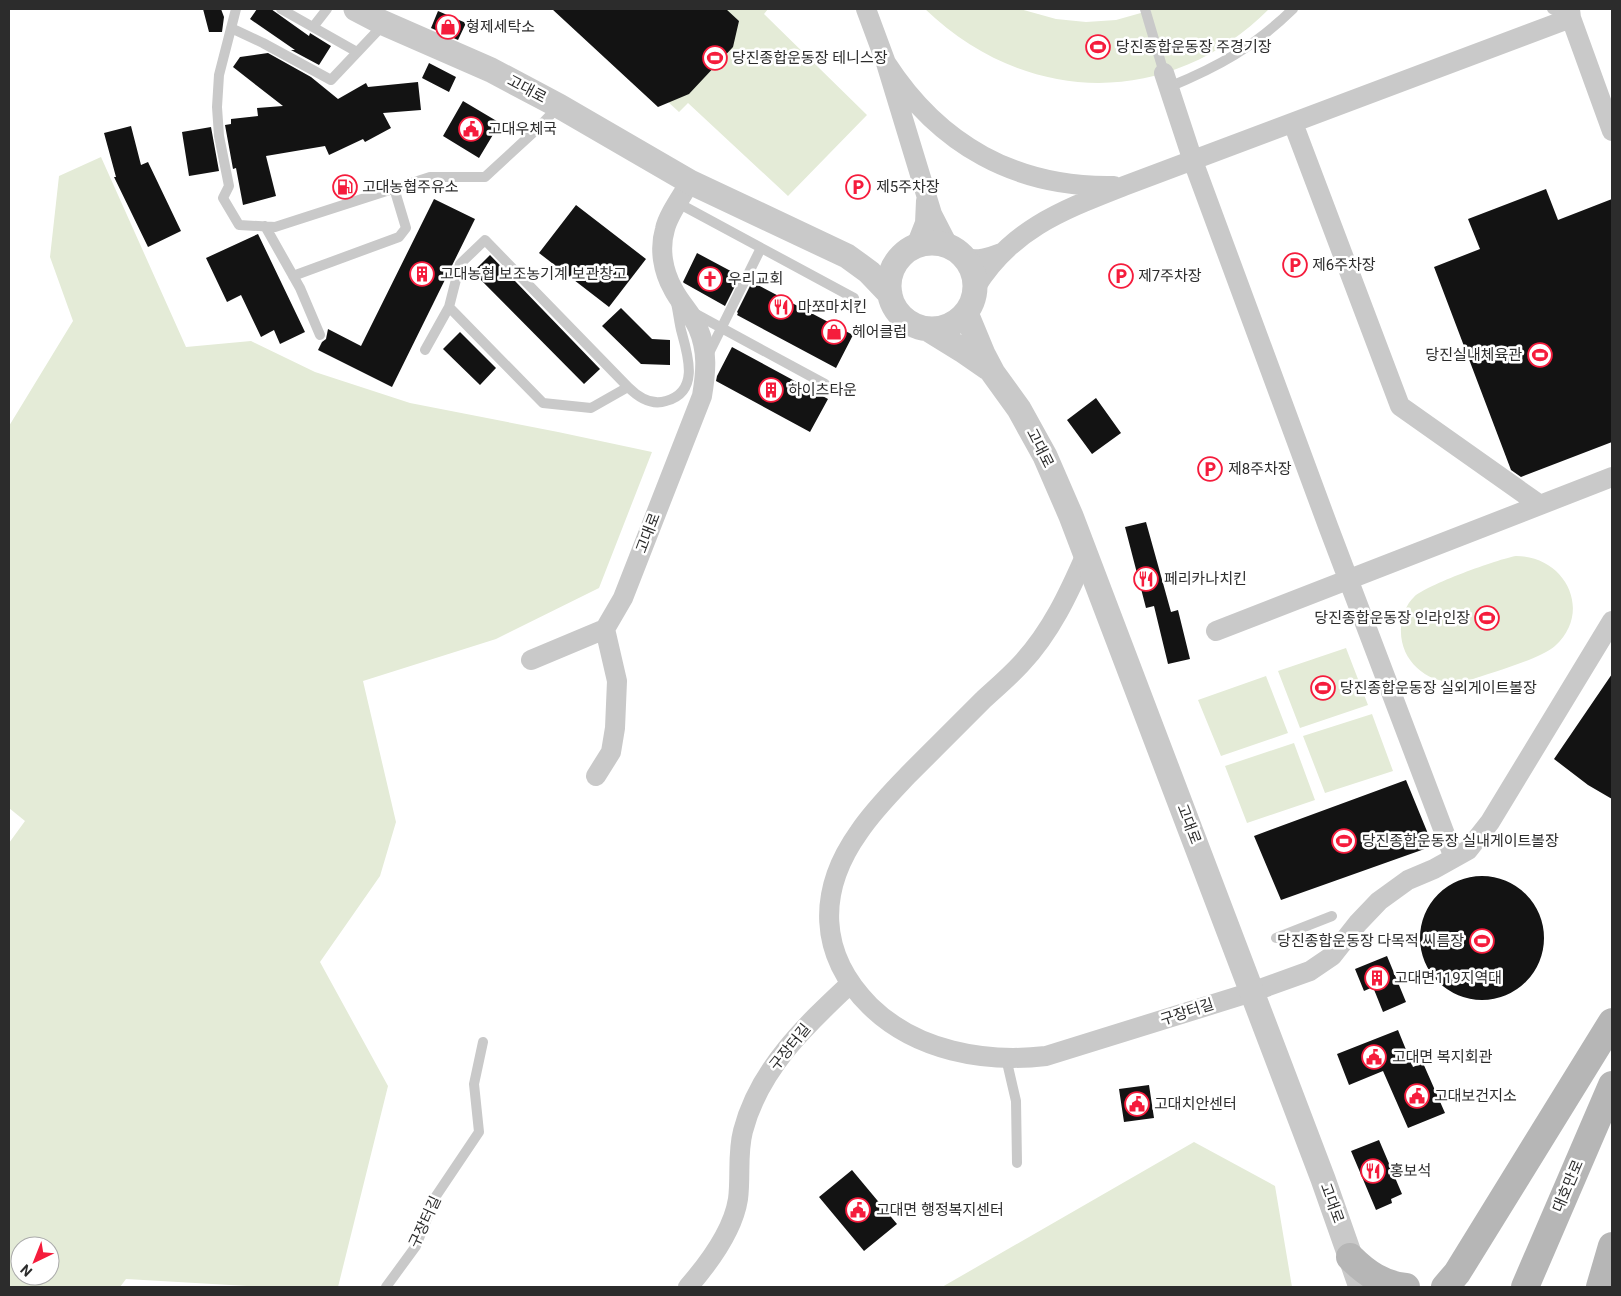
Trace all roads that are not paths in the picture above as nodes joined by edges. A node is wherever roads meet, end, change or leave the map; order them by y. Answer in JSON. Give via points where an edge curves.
{"nodes":[{"id":1,"x":236,"y":9,"type":"edge"},
{"id":2,"x":281,"y":9,"type":"edge"},
{"id":3,"x":327,"y":9,"type":"edge"},
{"id":4,"x":356,"y":9,"type":"edge"},
{"id":5,"x":866,"y":9,"type":"edge"},
{"id":6,"x":1145,"y":9,"type":"edge"},
{"id":7,"x":1292,"y":9,"type":"edge"},
{"id":8,"x":1552,"y":9,"type":"edge"},
{"id":9,"x":1571,"y":13,"type":"edge"},
{"id":10,"x":384,"y":23,"type":"junction"},
{"id":11,"x":313,"y":27,"type":"junction"},
{"id":12,"x":231,"y":28,"type":"junction"},
{"id":13,"x":357,"y":52,"type":"junction"},
{"id":14,"x":886,"y":63,"type":"junction"},
{"id":15,"x":1166,"y":80,"type":"junction"},
{"id":16,"x":559,"y":106,"type":"junction"},
{"id":17,"x":1293,"y":123,"type":"junction"},
{"id":18,"x":1612,"y":131,"type":"edge"},
{"id":19,"x":1193,"y":161,"type":"junction"},
{"id":20,"x":1124,"y":186,"type":"junction"},
{"id":21,"x":394,"y":188,"type":"junction"},
{"id":22,"x":684,"y":192,"type":"junction"},
{"id":23,"x":926,"y":194,"type":"junction"},
{"id":24,"x":265,"y":226,"type":"junction"},
{"id":25,"x":761,"y":248,"type":"junction"},
{"id":26,"x":908,"y":252,"type":"junction"},
{"id":27,"x":957,"y":252,"type":"junction"},
{"id":28,"x":1001,"y":253,"type":"junction"},
{"id":29,"x":847,"y":256,"type":"junction"},
{"id":30,"x":293,"y":276,"type":"junction"},
{"id":31,"x":975,"y":288,"type":"junction"},
{"id":32,"x":673,"y":290,"type":"junction"},
{"id":33,"x":890,"y":294,"type":"junction"},
{"id":34,"x":854,"y":298,"type":"dead end"},
{"id":35,"x":449,"y":307,"type":"junction"},
{"id":36,"x":688,"y":310,"type":"junction"},
{"id":37,"x":966,"y":313,"type":"junction"},
{"id":38,"x":722,"y":328,"type":"junction"},
{"id":39,"x":928,"y":329,"type":"junction"},
{"id":40,"x":320,"y":335,"type":"dead end"},
{"id":41,"x":425,"y":350,"type":"dead end"},
{"id":42,"x":706,"y":361,"type":"junction"},
{"id":43,"x":994,"y":372,"type":"junction"},
{"id":44,"x":825,"y":384,"type":"dead end"},
{"id":45,"x":628,"y":387,"type":"junction"},
{"id":46,"x":1612,"y":477,"type":"edge"},
{"id":47,"x":1540,"y":505,"type":"junction"},
{"id":48,"x":1086,"y":554,"type":"junction"},
{"id":49,"x":1348,"y":579,"type":"junction"},
{"id":50,"x":1612,"y":621,"type":"edge"},
{"id":51,"x":605,"y":629,"type":"junction"},
{"id":52,"x":1216,"y":631,"type":"dead end"},
{"id":53,"x":531,"y":660,"type":"dead end"},
{"id":54,"x":596,"y":776,"type":"dead end"},
{"id":55,"x":1454,"y":858,"type":"junction"},
{"id":56,"x":1332,"y":916,"type":"dead end"},
{"id":57,"x":1276,"y":938,"type":"dead end"},
{"id":58,"x":851,"y":983,"type":"junction"},
{"id":59,"x":1252,"y":992,"type":"junction"},
{"id":60,"x":1612,"y":1022,"type":"edge"},
{"id":61,"x":482,"y":1042,"type":"dead end"},
{"id":62,"x":1006,"y":1058,"type":"junction"},
{"id":63,"x":1612,"y":1085,"type":"edge"},
{"id":64,"x":1612,"y":1131,"type":"edge"},
{"id":65,"x":1017,"y":1163,"type":"dead end"},
{"id":66,"x":1612,"y":1246,"type":"edge"},
{"id":67,"x":1350,"y":1257,"type":"junction"},
{"id":68,"x":1466,"y":1258,"type":"junction"},
{"id":69,"x":386,"y":1287,"type":"edge"},
{"id":70,"x":688,"y":1287,"type":"edge"},
{"id":71,"x":1361,"y":1287,"type":"edge"},
{"id":72,"x":1406,"y":1287,"type":"edge"},
{"id":73,"x":1420,"y":1287,"type":"edge"},
{"id":74,"x":1445,"y":1287,"type":"edge"},
{"id":75,"x":1525,"y":1287,"type":"edge"},
{"id":76,"x":1545,"y":1287,"type":"edge"},
{"id":77,"x":1600,"y":1287,"type":"edge"}],
"edges":[{"from":1,"to":12,"type":"lane"},
{"from":2,"to":11,"type":"lane"},
{"from":3,"to":11,"type":"lane"},
{"from":4,"to":10,"type":"street","name":"고대로"},
{"from":5,"to":14,"type":"street"},
{"from":6,"to":15,"type":"lane"},
{"from":7,"to":15,"type":"lane","via":[[1258,40],[1231,58],[1202,73]]},
{"from":8,"to":9,"type":"lane"},
{"from":9,"to":17,"type":"street"},
{"from":9,"to":18,"type":"street"},
{"from":10,"to":13,"type":"lane"},
{"from":10,"to":16,"type":"street","name":"고대로","via":[[491,70]]},
{"from":11,"to":13,"type":"lane"},
{"from":12,"to":13,"type":"lane","via":[[331,80]]},
{"from":12,"to":24,"type":"lane","via":[[219,75],[217,107],[229,186],[223,198],[239,226]]},
{"from":14,"to":20,"type":"street","via":[[931,120],[979,154],[1022,173],[1047,179],[1084,185]]},
{"from":14,"to":23,"type":"street"},
{"from":15,"to":19,"type":"street"},
{"from":16,"to":21,"type":"lane","via":[[486,177],[430,177]]},
{"from":16,"to":22,"type":"street","name":"고대로"},
{"from":17,"to":19,"type":"street"},
{"from":17,"to":47,"type":"street","via":[[1400,406]]},
{"from":19,"to":20,"type":"street"},
{"from":19,"to":49,"type":"street"},
{"from":20,"to":28,"type":"street","via":[[1049,217]]},
{"from":21,"to":24,"type":"lane","via":[[275,227]]},
{"from":21,"to":30,"type":"lane","via":[[406,228],[399,238]]},
{"from":22,"to":25,"type":"lane"},
{"from":22,"to":29,"type":"street","name":"고대로"},
{"from":22,"to":32,"type":"street","name":"고대로","via":[[665,227],[663,238],[665,272]]},
{"from":23,"to":26,"type":"street","via":[[925,223]]},
{"from":23,"to":27,"type":"street","via":[[932,214]]},
{"from":24,"to":30,"type":"lane"},
{"from":25,"to":34,"type":"lane"},
{"from":25,"to":38,"type":"lane"},
{"from":26,"to":27,"type":"street","via":[[933,243]]},
{"from":26,"to":29,"type":"street","via":[[876,260]]},
{"from":26,"to":33,"type":"street","via":[[890,275]]},
{"from":27,"to":28,"type":"street","via":[[974,260]]},
{"from":27,"to":31,"type":"street","via":[[971,269]]},
{"from":28,"to":31,"type":"street"},
{"from":29,"to":33,"type":"street","via":[[869,272]]},
{"from":30,"to":40,"type":"lane"},
{"from":31,"to":37,"type":"street"},
{"from":32,"to":36,"type":"street","name":"고대로"},
{"from":32,"to":45,"type":"lane","via":[[689,361],[685,387],[675,398],[658,402],[643,399]]},
{"from":33,"to":39,"type":"street","via":[[901,316],[911,324]]},
{"from":35,"to":41,"type":"lane"},
{"from":35,"to":45,"type":"lane","via":[[544,403],[591,408]]},
{"from":35,"to":45,"type":"lane","via":[[460,264],[485,240]]},
{"from":36,"to":38,"type":"lane"},
{"from":36,"to":42,"type":"street","name":"고대로","via":[[698,328]]},
{"from":37,"to":39,"type":"street","via":[[949,326]]},
{"from":37,"to":43,"type":"street","name":"고대로"},
{"from":38,"to":42,"type":"lane"},
{"from":38,"to":44,"type":"lane"},
{"from":39,"to":43,"type":"street"},
{"from":42,"to":51,"type":"street","name":"고대로","via":[[702,396],[623,598]]},
{"from":43,"to":48,"type":"street","name":"고대로","via":[[1045,456]]},
{"from":46,"to":47,"type":"street"},
{"from":47,"to":49,"type":"street"},
{"from":48,"to":58,"type":"street","via":[[1042,639],[1021,664],[883,801],[848,850],[835,880],[828,927],[838,960]]},
{"from":48,"to":59,"type":"street","name":"고대로"},
{"from":49,"to":52,"type":"street"},
{"from":49,"to":55,"type":"street"},
{"from":50,"to":55,"type":"street","name":"구장터길","via":[[1490,822],[1468,850]]},
{"from":51,"to":53,"type":"street"},
{"from":51,"to":54,"type":"street","via":[[617,681],[615,728],[611,752]]},
{"from":55,"to":59,"type":"street","name":"구장터길","via":[[1395,888],[1369,911],[1340,948],[1322,964],[1299,976]]},
{"from":56,"to":57,"type":"lane"},
{"from":58,"to":62,"type":"street","name":"구장터길","via":[[872,1008],[908,1035],[941,1048]]},
{"from":58,"to":70,"type":"street","name":"구장터길","via":[[794,1038],[761,1086],[743,1129],[738,1199],[733,1217],[714,1253]]},
{"from":59,"to":62,"type":"street","name":"구장터길","via":[[1062,1052]]},
{"from":59,"to":67,"type":"street","name":"고대로"},
{"from":60,"to":68,"type":"main road"},
{"from":61,"to":69,"type":"lane","name":"구장터길","via":[[474,1084],[479,1132],[436,1196],[416,1246]]},
{"from":62,"to":65,"type":"lane","via":[[1016,1101]]},
{"from":63,"to":75,"type":"main road","name":"대호만로"},
{"from":64,"to":76,"type":"main road","name":"대호만로"},
{"from":66,"to":77,"type":"main road"},
{"from":67,"to":71,"type":"street","name":"고대로"},
{"from":67,"to":72,"type":"main road","via":[[1380,1281]]},
{"from":68,"to":73,"type":"main road","via":[[1438,1282]]},
{"from":68,"to":74,"type":"main road"}]}
